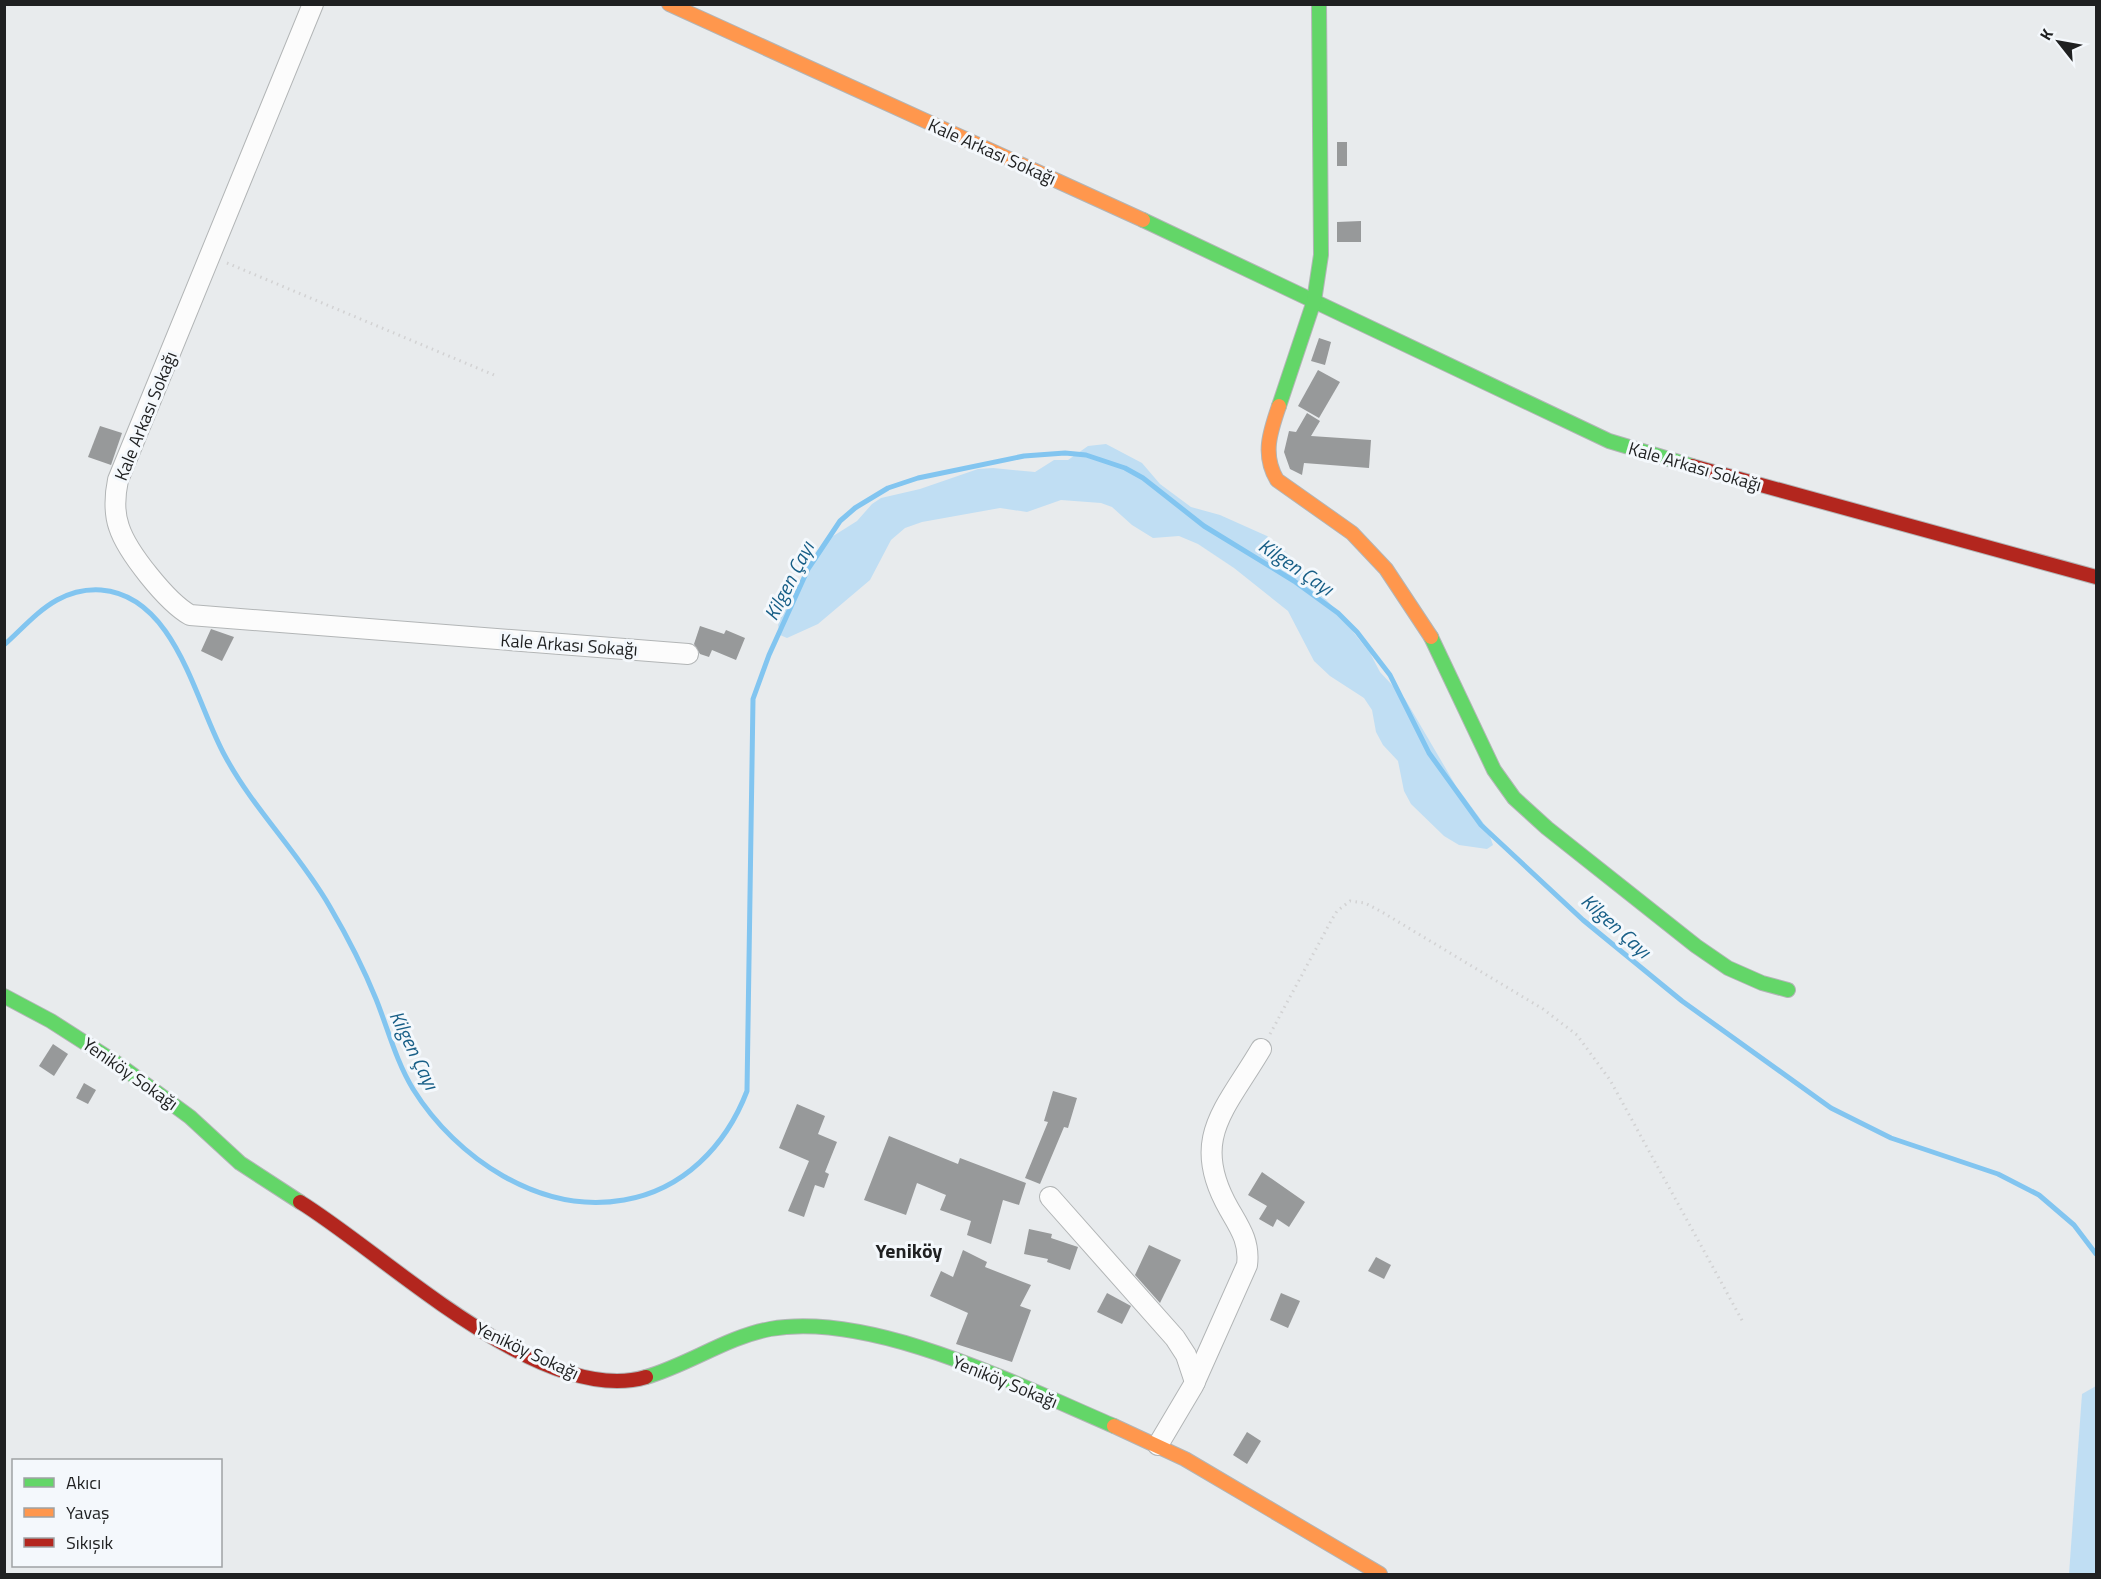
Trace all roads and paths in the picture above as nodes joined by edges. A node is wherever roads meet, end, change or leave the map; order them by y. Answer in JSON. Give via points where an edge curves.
{"nodes":[{"id":1,"x":312,"y":4,"type":"edge"},
{"id":2,"x":669,"y":4,"type":"edge"},
{"id":3,"x":1319,"y":4,"type":"edge"},
{"id":4,"x":211,"y":256,"type":"junction"},
{"id":5,"x":1314,"y":301,"type":"junction"},
{"id":6,"x":494,"y":375,"type":"dead end"},
{"id":7,"x":2097,"y":578,"type":"edge"},
{"id":8,"x":688,"y":654,"type":"dead end"},
{"id":9,"x":1788,"y":990,"type":"dead end"},
{"id":10,"x":4,"y":996,"type":"edge"},
{"id":11,"x":1260,"y":1049,"type":"joint"},
{"id":12,"x":1050,"y":1197,"type":"dead end"},
{"id":13,"x":1743,"y":1322,"type":"dead end"},
{"id":14,"x":1195,"y":1382,"type":"junction"},
{"id":15,"x":1158,"y":1445,"type":"junction"},
{"id":16,"x":1380,"y":1575,"type":"edge"}],
"edges":[{"from":1,"to":4,"type":"street","name":"Kale Arkası Sokağı"},
{"from":2,"to":5,"type":"street","name":"Kale Arkası Sokağı"},
{"from":3,"to":5,"type":"street","via":[[1322,227]]},
{"from":4,"to":6,"type":"path"},
{"from":4,"to":8,"type":"street","name":"Kale Arkası Sokağı","via":[[116,488],[118,526],[125,541],[180,610],[203,618]]},
{"from":5,"to":7,"type":"street","name":"Kale Arkası Sokağı","via":[[1609,441]]},
{"from":5,"to":9,"type":"street","via":[[1267,449],[1277,480],[1352,533],[1386,569],[1433,640],[1494,770],[1514,798],[1696,946],[1728,968]]},
{"from":10,"to":15,"type":"street","name":"Yeniköy Sokağı","via":[[65,1030],[155,1090],[239,1162],[348,1233],[470,1324],[548,1364],[587,1379],[611,1383],[662,1372],[774,1328],[834,1330],[895,1340],[947,1357]]},
{"from":11,"to":13,"type":"path","via":[[1337,911],[1350,901],[1357,901],[1382,912],[1543,1009],[1577,1035],[1610,1080]]},
{"from":11,"to":14,"type":"street","via":[[1212,1135],[1210,1165],[1249,1250],[1242,1280]]},
{"from":12,"to":14,"type":"street","via":[[1175,1338]]},
{"from":14,"to":15,"type":"street"},
{"from":15,"to":16,"type":"street","name":"Yeniköy Sokağı","via":[[1297,1522]]}]}
